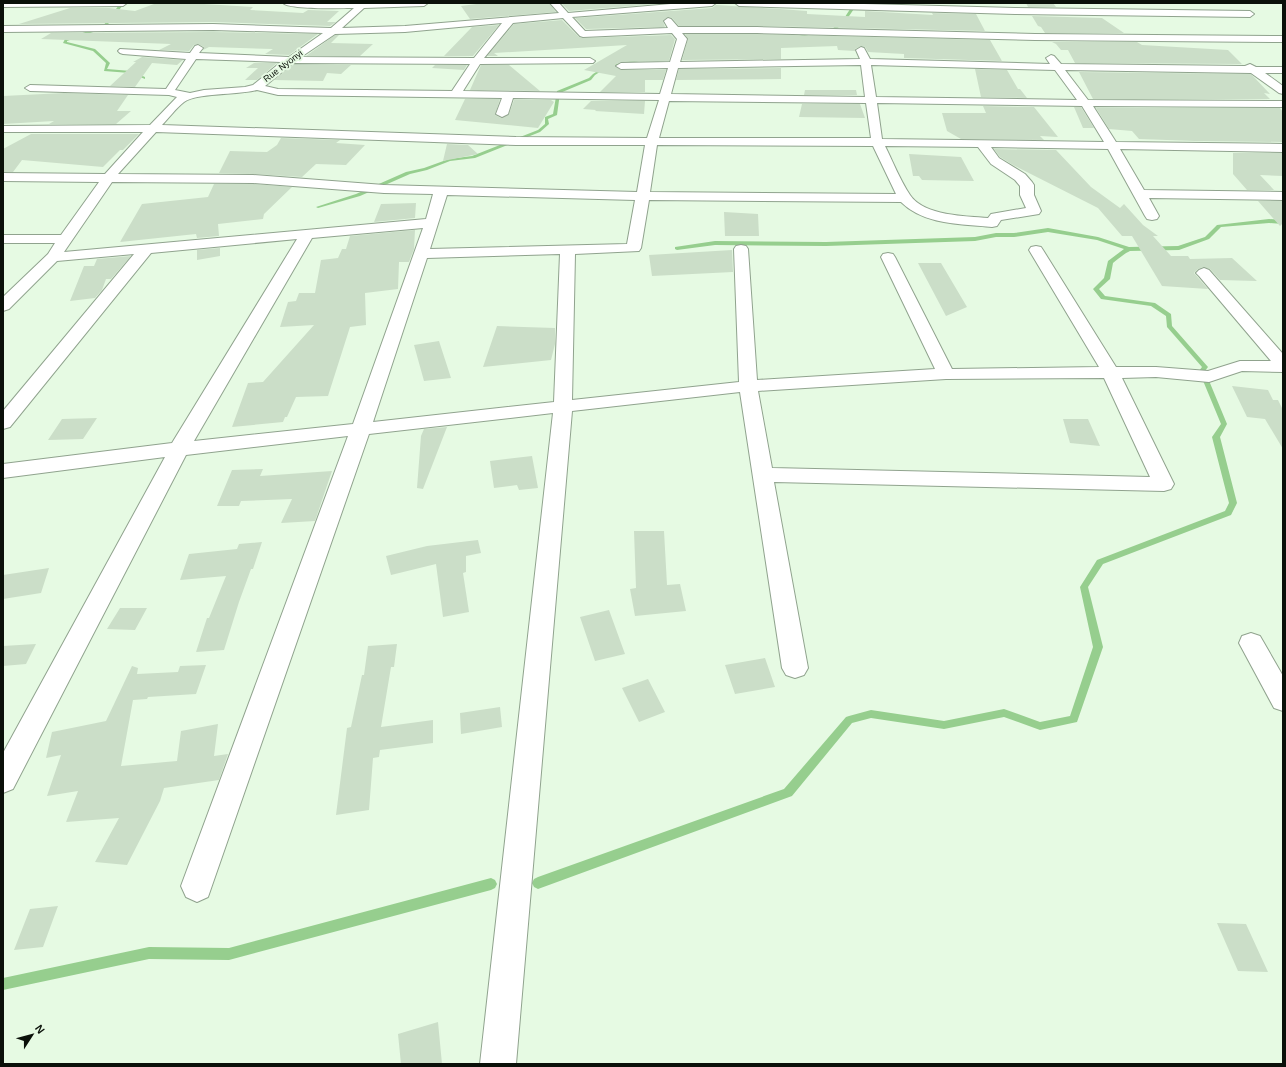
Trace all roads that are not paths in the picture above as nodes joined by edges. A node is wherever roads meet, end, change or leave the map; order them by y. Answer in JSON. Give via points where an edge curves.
{"nodes":[{"id":1,"x":69,"y":3,"type":"edge"},
{"id":2,"x":123,"y":3,"type":"edge"},
{"id":3,"x":287,"y":3,"type":"edge"},
{"id":4,"x":424,"y":3,"type":"edge"},
{"id":5,"x":554,"y":3,"type":"edge"},
{"id":6,"x":712,"y":3,"type":"edge"},
{"id":7,"x":739,"y":3,"type":"edge"},
{"id":8,"x":1172,"y":3,"type":"edge"},
{"id":9,"x":3,"y":4,"type":"edge"},
{"id":10,"x":364,"y":4,"type":"edge"},
{"id":11,"x":1240,"y":5,"type":"dead end"},
{"id":12,"x":763,"y":6,"type":"edge"},
{"id":13,"x":1012,"y":7,"type":"edge"},
{"id":14,"x":657,"y":8,"type":"junction"},
{"id":15,"x":56,"y":12,"type":"dead end"},
{"id":16,"x":1187,"y":14,"type":"junction"},
{"id":17,"x":567,"y":15,"type":"junction"},
{"id":18,"x":44,"y":20,"type":"dead end"},
{"id":19,"x":510,"y":20,"type":"junction"},
{"id":20,"x":213,"y":27,"type":"junction"},
{"id":21,"x":31,"y":28,"type":"junction"},
{"id":22,"x":3,"y":29,"type":"edge"},
{"id":23,"x":675,"y":30,"type":"junction"},
{"id":24,"x":333,"y":31,"type":"junction"},
{"id":25,"x":854,"y":32,"type":"junction"},
{"id":26,"x":14,"y":37,"type":"dead end"},
{"id":27,"x":1035,"y":37,"type":"junction"},
{"id":28,"x":1215,"y":39,"type":"junction"},
{"id":29,"x":1283,"y":40,"type":"edge"},
{"id":30,"x":1226,"y":47,"type":"dead end"},
{"id":31,"x":123,"y":51,"type":"dead end"},
{"id":32,"x":191,"y":57,"type":"junction"},
{"id":33,"x":677,"y":57,"type":"junction"},
{"id":34,"x":290,"y":60,"type":"junction"},
{"id":35,"x":477,"y":60,"type":"junction"},
{"id":36,"x":1242,"y":60,"type":"dead end"},
{"id":37,"x":590,"y":61,"type":"dead end"},
{"id":38,"x":866,"y":62,"type":"junction"},
{"id":39,"x":621,"y":66,"type":"dead end"},
{"id":40,"x":1057,"y":67,"type":"junction"},
{"id":41,"x":1252,"y":69,"type":"junction"},
{"id":42,"x":1283,"y":70,"type":"edge"},
{"id":43,"x":257,"y":87,"type":"junction"},
{"id":44,"x":30,"y":88,"type":"dead end"},
{"id":45,"x":1283,"y":91,"type":"edge"},
{"id":46,"x":169,"y":92,"type":"junction"},
{"id":47,"x":456,"y":94,"type":"junction"},
{"id":48,"x":509,"y":95,"type":"junction"},
{"id":49,"x":187,"y":96,"type":"junction"},
{"id":50,"x":666,"y":97,"type":"junction"},
{"id":51,"x":872,"y":100,"type":"junction"},
{"id":52,"x":1085,"y":103,"type":"junction"},
{"id":53,"x":1283,"y":104,"type":"edge"},
{"id":54,"x":502,"y":114,"type":"dead end"},
{"id":55,"x":153,"y":128,"type":"junction"},
{"id":56,"x":3,"y":129,"type":"edge"},
{"id":57,"x":652,"y":141,"type":"junction"},
{"id":58,"x":877,"y":142,"type":"junction"},
{"id":59,"x":982,"y":144,"type":"junction"},
{"id":60,"x":1112,"y":145,"type":"junction"},
{"id":61,"x":1283,"y":148,"type":"edge"},
{"id":62,"x":3,"y":177,"type":"edge"},
{"id":63,"x":108,"y":178,"type":"junction"},
{"id":64,"x":441,"y":191,"type":"junction"},
{"id":65,"x":1140,"y":194,"type":"junction"},
{"id":66,"x":642,"y":196,"type":"junction"},
{"id":67,"x":1283,"y":196,"type":"edge"},
{"id":68,"x":905,"y":198,"type":"junction"},
{"id":69,"x":1152,"y":216,"type":"dead end"},
{"id":70,"x":432,"y":223,"type":"junction"},
{"id":71,"x":307,"y":234,"type":"junction"},
{"id":72,"x":3,"y":239,"type":"edge"},
{"id":73,"x":66,"y":239,"type":"junction"},
{"id":74,"x":147,"y":248,"type":"junction"},
{"id":75,"x":741,"y":249,"type":"dead end"},
{"id":76,"x":1036,"y":250,"type":"dead end"},
{"id":77,"x":568,"y":251,"type":"junction"},
{"id":78,"x":421,"y":254,"type":"junction"},
{"id":79,"x":53,"y":257,"type":"junction"},
{"id":80,"x":888,"y":257,"type":"dead end"},
{"id":81,"x":1204,"y":273,"type":"dead end"},
{"id":82,"x":3,"y":306,"type":"edge"},
{"id":83,"x":1283,"y":366,"type":"edge"},
{"id":84,"x":1111,"y":373,"type":"junction"},
{"id":85,"x":946,"y":374,"type":"junction"},
{"id":86,"x":748,"y":386,"type":"junction"},
{"id":87,"x":563,"y":406,"type":"junction"},
{"id":88,"x":3,"y":423,"type":"edge"},
{"id":89,"x":361,"y":428,"type":"junction"},
{"id":90,"x":180,"y":449,"type":"junction"},
{"id":91,"x":3,"y":471,"type":"edge"},
{"id":92,"x":763,"y":475,"type":"junction"},
{"id":93,"x":1251,"y":642,"type":"dead end"},
{"id":94,"x":795,"y":668,"type":"dead end"},
{"id":95,"x":1283,"y":700,"type":"edge"},
{"id":96,"x":3,"y":780,"type":"edge"},
{"id":97,"x":197,"y":886,"type":"dead end"},
{"id":98,"x":498,"y":1064,"type":"edge"}],
"edges":[{"from":1,"to":2,"type":"street"},
{"from":1,"to":9,"type":"street"},
{"from":1,"to":15,"type":"street"},
{"from":3,"to":10,"type":"street"},
{"from":4,"to":10,"type":"street"},
{"from":5,"to":17,"type":"street"},
{"from":6,"to":14,"type":"street"},
{"from":7,"to":12,"type":"street"},
{"from":8,"to":16,"type":"street"},
{"from":10,"to":24,"type":"street","name":"Rue Nyonyi"},
{"from":11,"to":16,"type":"street","via":[[1252,16]]},
{"from":12,"to":13,"type":"street"},
{"from":13,"to":16,"type":"street"},
{"from":13,"to":27,"type":"street"},
{"from":14,"to":17,"type":"street"},
{"from":14,"to":23,"type":"street"},
{"from":16,"to":28,"type":"street"},
{"from":17,"to":19,"type":"street"},
{"from":17,"to":23,"type":"street","via":[[583,34]]},
{"from":18,"to":21,"type":"street"},
{"from":19,"to":24,"type":"street","via":[[405,29]]},
{"from":19,"to":35,"type":"street"},
{"from":20,"to":21,"type":"street"},
{"from":20,"to":24,"type":"street"},
{"from":20,"to":32,"type":"street"},
{"from":21,"to":22,"type":"street"},
{"from":21,"to":26,"type":"street"},
{"from":23,"to":25,"type":"street","via":[[758,27]]},
{"from":23,"to":33,"type":"street","via":[[682,39]]},
{"from":24,"to":34,"type":"street","name":"Rue Nyonyi"},
{"from":25,"to":27,"type":"street"},
{"from":25,"to":38,"type":"street"},
{"from":27,"to":28,"type":"street"},
{"from":27,"to":40,"type":"street"},
{"from":28,"to":29,"type":"street"},
{"from":28,"to":30,"type":"street"},
{"from":31,"to":32,"type":"street"},
{"from":32,"to":34,"type":"street"},
{"from":32,"to":46,"type":"street"},
{"from":33,"to":38,"type":"street"},
{"from":33,"to":39,"type":"street"},
{"from":33,"to":50,"type":"street"},
{"from":34,"to":35,"type":"street"},
{"from":34,"to":43,"type":"street","name":"Rue Nyonyi"},
{"from":35,"to":37,"type":"street"},
{"from":35,"to":47,"type":"street"},
{"from":36,"to":41,"type":"street"},
{"from":38,"to":40,"type":"street"},
{"from":38,"to":51,"type":"street"},
{"from":40,"to":41,"type":"street"},
{"from":40,"to":52,"type":"street"},
{"from":41,"to":42,"type":"street"},
{"from":41,"to":45,"type":"street"},
{"from":43,"to":47,"type":"street","via":[[278,92]]},
{"from":43,"to":49,"type":"street","name":"Rue Nyonyi"},
{"from":44,"to":46,"type":"street"},
{"from":46,"to":49,"type":"street"},
{"from":47,"to":48,"type":"street"},
{"from":48,"to":50,"type":"street"},
{"from":48,"to":54,"type":"street"},
{"from":49,"to":55,"type":"street"},
{"from":50,"to":51,"type":"street"},
{"from":50,"to":57,"type":"street"},
{"from":51,"to":52,"type":"street"},
{"from":51,"to":58,"type":"street"},
{"from":52,"to":53,"type":"street"},
{"from":52,"to":60,"type":"street"},
{"from":55,"to":56,"type":"street"},
{"from":55,"to":57,"type":"street","via":[[516,141]]},
{"from":55,"to":63,"type":"street"},
{"from":57,"to":58,"type":"street"},
{"from":57,"to":66,"type":"street"},
{"from":58,"to":59,"type":"street"},
{"from":58,"to":68,"type":"street"},
{"from":59,"to":60,"type":"street"},
{"from":59,"to":68,"type":"street","via":[[995,161],[1020,177],[1027,185],[1027,195],[1034,211],[996,217],[992,223],[939,217],[913,206]]},
{"from":60,"to":61,"type":"street"},
{"from":60,"to":65,"type":"street"},
{"from":62,"to":63,"type":"street"},
{"from":63,"to":64,"type":"street","via":[[253,179]]},
{"from":63,"to":73,"type":"street"},
{"from":64,"to":66,"type":"street"},
{"from":64,"to":70,"type":"street"},
{"from":65,"to":67,"type":"street"},
{"from":65,"to":69,"type":"street"},
{"from":66,"to":68,"type":"street"},
{"from":66,"to":77,"type":"street","via":[[634,248]]},
{"from":70,"to":71,"type":"street"},
{"from":70,"to":78,"type":"street"},
{"from":71,"to":74,"type":"street"},
{"from":71,"to":90,"type":"street"},
{"from":72,"to":73,"type":"street"},
{"from":73,"to":79,"type":"street"},
{"from":74,"to":79,"type":"street"},
{"from":74,"to":88,"type":"street"},
{"from":75,"to":86,"type":"street"},
{"from":76,"to":84,"type":"street"},
{"from":77,"to":78,"type":"street"},
{"from":77,"to":87,"type":"street"},
{"from":78,"to":89,"type":"street"},
{"from":79,"to":82,"type":"street"},
{"from":80,"to":85,"type":"street"},
{"from":81,"to":83,"type":"street"},
{"from":83,"to":84,"type":"street","via":[[1240,366],[1203,376],[1156,372]]},
{"from":84,"to":85,"type":"street"},
{"from":84,"to":92,"type":"street","via":[[1164,484]]},
{"from":85,"to":86,"type":"street"},
{"from":86,"to":87,"type":"street"},
{"from":86,"to":92,"type":"street"},
{"from":87,"to":89,"type":"street"},
{"from":87,"to":98,"type":"street"},
{"from":89,"to":90,"type":"street"},
{"from":89,"to":97,"type":"street"},
{"from":90,"to":91,"type":"street"},
{"from":90,"to":96,"type":"street"},
{"from":92,"to":94,"type":"street"},
{"from":93,"to":95,"type":"street"}]}
